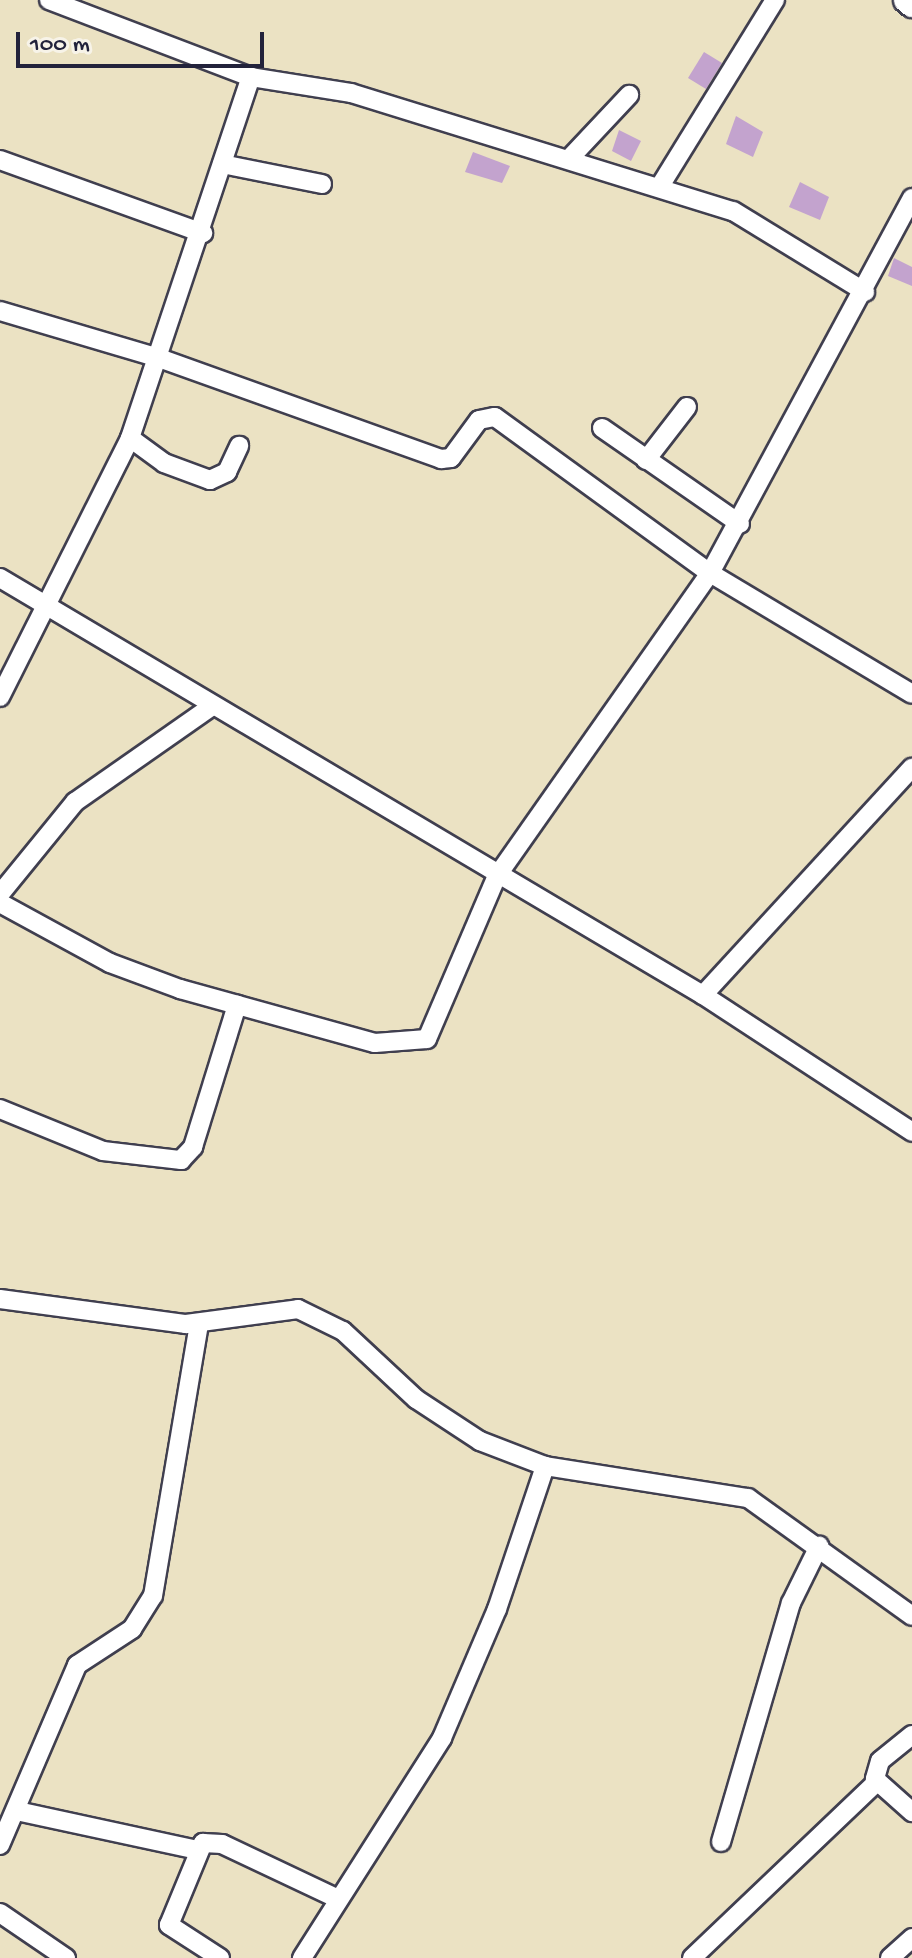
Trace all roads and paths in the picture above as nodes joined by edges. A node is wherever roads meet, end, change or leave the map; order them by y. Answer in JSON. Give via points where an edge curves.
{"nodes":[{"id":1,"x":49,"y":0,"type":"edge"},
{"id":2,"x":775,"y":0,"type":"edge"},
{"id":3,"x":906,"y":0,"type":"edge"},
{"id":4,"x":912,"y":5,"type":"edge"},
{"id":5,"x":251,"y":77,"type":"junction"},
{"id":6,"x":629,"y":95,"type":"dead end"},
{"id":7,"x":569,"y":159,"type":"junction"},
{"id":8,"x":0,"y":160,"type":"edge"},
{"id":9,"x":222,"y":164,"type":"junction"},
{"id":10,"x":322,"y":184,"type":"dead end"},
{"id":11,"x":660,"y":186,"type":"junction"},
{"id":12,"x":912,"y":198,"type":"edge"},
{"id":13,"x":203,"y":233,"type":"junction"},
{"id":14,"x":865,"y":292,"type":"junction"},
{"id":15,"x":0,"y":311,"type":"edge"},
{"id":16,"x":159,"y":358,"type":"junction"},
{"id":17,"x":687,"y":407,"type":"dead end"},
{"id":18,"x":602,"y":428,"type":"dead end"},
{"id":19,"x":130,"y":438,"type":"junction"},
{"id":20,"x":239,"y":446,"type":"dead end"},
{"id":21,"x":646,"y":460,"type":"junction"},
{"id":22,"x":740,"y":524,"type":"junction"},
{"id":23,"x":710,"y":573,"type":"junction"},
{"id":24,"x":0,"y":578,"type":"edge"},
{"id":25,"x":49,"y":605,"type":"junction"},
{"id":26,"x":912,"y":694,"type":"edge"},
{"id":27,"x":0,"y":697,"type":"edge"},
{"id":28,"x":212,"y":706,"type":"junction"},
{"id":29,"x":912,"y":768,"type":"edge"},
{"id":30,"x":497,"y":876,"type":"junction"},
{"id":31,"x":0,"y":894,"type":"edge"},
{"id":32,"x":0,"y":903,"type":"edge"},
{"id":33,"x":703,"y":995,"type":"junction"},
{"id":34,"x":237,"y":1005,"type":"junction"},
{"id":35,"x":0,"y":1109,"type":"edge"},
{"id":36,"x":912,"y":1132,"type":"edge"},
{"id":37,"x":0,"y":1299,"type":"edge"},
{"id":38,"x":199,"y":1324,"type":"junction"},
{"id":39,"x":545,"y":1466,"type":"junction"},
{"id":40,"x":819,"y":1546,"type":"junction"},
{"id":41,"x":912,"y":1616,"type":"edge"},
{"id":42,"x":912,"y":1735,"type":"edge"},
{"id":43,"x":876,"y":1783,"type":"junction"},
{"id":44,"x":17,"y":1811,"type":"junction"},
{"id":45,"x":912,"y":1812,"type":"edge"},
{"id":46,"x":721,"y":1842,"type":"dead end"},
{"id":47,"x":0,"y":1845,"type":"edge"},
{"id":48,"x":197,"y":1850,"type":"junction"},
{"id":49,"x":336,"y":1898,"type":"junction"},
{"id":50,"x":0,"y":1913,"type":"edge"},
{"id":51,"x":912,"y":1938,"type":"edge"},
{"id":52,"x":66,"y":1958,"type":"edge"},
{"id":53,"x":220,"y":1958,"type":"edge"},
{"id":54,"x":302,"y":1958,"type":"edge"},
{"id":55,"x":692,"y":1958,"type":"edge"},
{"id":56,"x":890,"y":1958,"type":"edge"}],
"edges":[{"from":1,"to":5,"type":"street"},
{"from":2,"to":11,"type":"street"},
{"from":3,"to":4,"type":"street"},
{"from":5,"to":7,"type":"street","via":[[330,87]]},
{"from":5,"to":9,"type":"street"},
{"from":6,"to":7,"type":"street"},
{"from":7,"to":11,"type":"street"},
{"from":8,"to":13,"type":"street"},
{"from":9,"to":10,"type":"street"},
{"from":9,"to":13,"type":"street"},
{"from":11,"to":14,"type":"street","via":[[760,223]]},
{"from":12,"to":14,"type":"street"},
{"from":13,"to":16,"type":"street"},
{"from":14,"to":22,"type":"street"},
{"from":15,"to":16,"type":"street"},
{"from":16,"to":19,"type":"street"},
{"from":16,"to":23,"type":"street","via":[[441,459],[453,456],[479,420],[493,416]]},
{"from":17,"to":21,"type":"street"},
{"from":18,"to":21,"type":"street"},
{"from":19,"to":20,"type":"street","via":[[174,468],[210,480],[227,472]]},
{"from":19,"to":25,"type":"street"},
{"from":21,"to":22,"type":"street"},
{"from":22,"to":23,"type":"street"},
{"from":23,"to":26,"type":"street"},
{"from":23,"to":30,"type":"street"},
{"from":24,"to":25,"type":"street"},
{"from":25,"to":27,"type":"street"},
{"from":25,"to":28,"type":"street"},
{"from":28,"to":30,"type":"street"},
{"from":28,"to":31,"type":"street","via":[[75,802]]},
{"from":29,"to":33,"type":"street"},
{"from":30,"to":33,"type":"street"},
{"from":30,"to":34,"type":"street","via":[[440,1016],[422,1043],[375,1043]]},
{"from":32,"to":34,"type":"street","via":[[110,963]]},
{"from":33,"to":36,"type":"street"},
{"from":34,"to":35,"type":"street","via":[[193,1147],[181,1160],[103,1151]]},
{"from":37,"to":38,"type":"street"},
{"from":38,"to":39,"type":"street","via":[[274,1307],[312,1313],[343,1331],[446,1421]]},
{"from":38,"to":44,"type":"street","via":[[153,1596],[132,1629],[77,1665]]},
{"from":39,"to":40,"type":"street","via":[[735,1493]]},
{"from":39,"to":49,"type":"street","via":[[497,1609],[442,1738]]},
{"from":40,"to":41,"type":"street"},
{"from":40,"to":46,"type":"street","via":[[787,1614]]},
{"from":42,"to":43,"type":"street","via":[[878,1764]]},
{"from":43,"to":45,"type":"street"},
{"from":43,"to":55,"type":"street"},
{"from":44,"to":47,"type":"street"},
{"from":44,"to":48,"type":"street"},
{"from":48,"to":49,"type":"street","via":[[222,1844]]},
{"from":48,"to":53,"type":"street","via":[[169,1925]]},
{"from":49,"to":54,"type":"street"},
{"from":50,"to":52,"type":"street"},
{"from":51,"to":56,"type":"street"}]}
